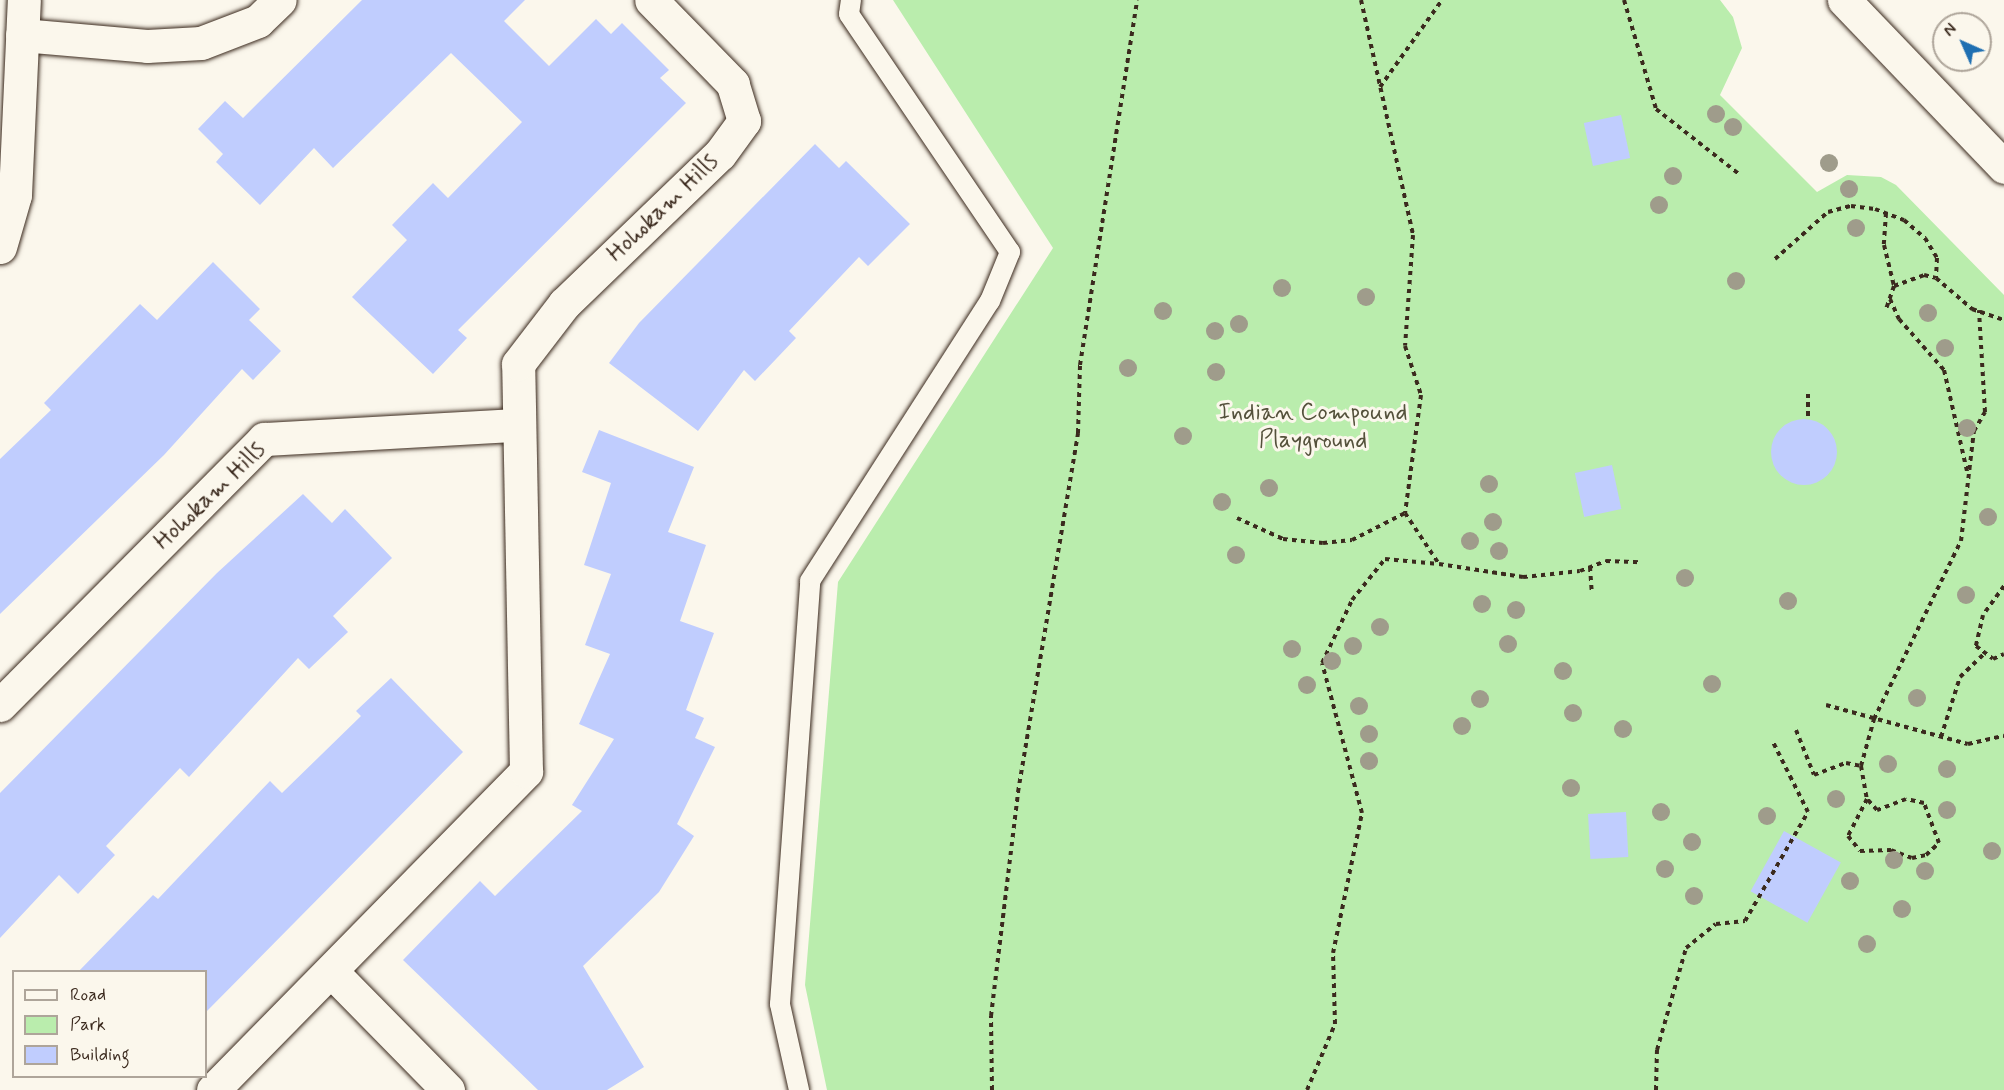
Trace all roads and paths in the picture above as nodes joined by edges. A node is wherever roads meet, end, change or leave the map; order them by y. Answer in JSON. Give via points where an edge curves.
{"nodes":[{"id":1,"x":24,"y":0,"type":"edge"},
{"id":2,"x":280,"y":0,"type":"edge"},
{"id":3,"x":651,"y":0,"type":"edge"},
{"id":4,"x":851,"y":0,"type":"edge"},
{"id":5,"x":1137,"y":0,"type":"edge"},
{"id":6,"x":1361,"y":0,"type":"edge"},
{"id":7,"x":1442,"y":0,"type":"edge"},
{"id":8,"x":1623,"y":0,"type":"edge"},
{"id":9,"x":1844,"y":0,"type":"edge"},
{"id":10,"x":22,"y":35,"type":"junction"},
{"id":11,"x":1379,"y":87,"type":"junction"},
{"id":12,"x":2004,"y":167,"type":"edge"},
{"id":13,"x":1739,"y":174,"type":"dead end"},
{"id":14,"x":1886,"y":213,"type":"junction"},
{"id":15,"x":0,"y":247,"type":"edge"},
{"id":16,"x":1775,"y":259,"type":"dead end"},
{"id":17,"x":1936,"y":278,"type":"junction"},
{"id":18,"x":1894,"y":286,"type":"junction"},
{"id":19,"x":1890,"y":299,"type":"junction"},
{"id":20,"x":1886,"y":309,"type":"dead end"},
{"id":21,"x":1979,"y":310,"type":"junction"},
{"id":22,"x":2004,"y":320,"type":"edge"},
{"id":23,"x":1808,"y":393,"type":"dead end"},
{"id":24,"x":1808,"y":416,"type":"dead end"},
{"id":25,"x":518,"y":425,"type":"junction"},
{"id":26,"x":1967,"y":474,"type":"junction"},
{"id":27,"x":1405,"y":513,"type":"junction"},
{"id":28,"x":1237,"y":518,"type":"dead end"},
{"id":29,"x":1641,"y":562,"type":"dead end"},
{"id":30,"x":1439,"y":564,"type":"junction"},
{"id":31,"x":1590,"y":567,"type":"junction"},
{"id":32,"x":2004,"y":586,"type":"edge"},
{"id":33,"x":1592,"y":593,"type":"dead end"},
{"id":34,"x":1984,"y":653,"type":"junction"},
{"id":35,"x":2004,"y":654,"type":"edge"},
{"id":36,"x":0,"y":705,"type":"edge"},
{"id":37,"x":1826,"y":705,"type":"dead end"},
{"id":38,"x":1874,"y":719,"type":"junction"},
{"id":39,"x":1796,"y":729,"type":"dead end"},
{"id":40,"x":2004,"y":736,"type":"edge"},
{"id":41,"x":1941,"y":737,"type":"junction"},
{"id":42,"x":1773,"y":742,"type":"dead end"},
{"id":43,"x":1861,"y":765,"type":"junction"},
{"id":44,"x":1867,"y":799,"type":"junction"},
{"id":45,"x":331,"y":971,"type":"junction"},
{"id":46,"x":213,"y":1090,"type":"edge"},
{"id":47,"x":448,"y":1090,"type":"edge"},
{"id":48,"x":799,"y":1090,"type":"edge"},
{"id":49,"x":992,"y":1090,"type":"edge"},
{"id":50,"x":1307,"y":1090,"type":"edge"},
{"id":51,"x":1656,"y":1090,"type":"edge"}],
"edges":[{"from":1,"to":10,"type":"street"},
{"from":2,"to":10,"type":"street","via":[[258,21],[201,43],[147,46]]},
{"from":3,"to":25,"type":"street","name":"Hohokam Hills","via":[[733,84],[744,121],[720,154],[564,304],[518,364]]},
{"from":4,"to":48,"type":"lane","via":[[849,14],[1010,252],[990,301],[810,581],[780,1004]]},
{"from":5,"to":49,"type":"path","via":[[1080,365],[1078,433],[1018,792],[991,1016]]},
{"from":6,"to":11,"type":"path"},
{"from":7,"to":11,"type":"path"},
{"from":8,"to":13,"type":"path","via":[[1656,109]]},
{"from":9,"to":12,"type":"street"},
{"from":10,"to":15,"type":"street","via":[[15,195]]},
{"from":11,"to":27,"type":"path","via":[[1413,235],[1405,346],[1421,394]]},
{"from":14,"to":16,"type":"path","via":[[1851,206],[1828,212]]},
{"from":14,"to":17,"type":"path","via":[[1925,238],[1937,258]]},
{"from":14,"to":18,"type":"path","via":[[1884,245]]},
{"from":17,"to":18,"type":"path","via":[[1924,275]]},
{"from":17,"to":21,"type":"path"},
{"from":18,"to":19,"type":"path"},
{"from":19,"to":20,"type":"path"},
{"from":19,"to":26,"type":"path","via":[[1899,319],[1944,370]]},
{"from":21,"to":22,"type":"path"},
{"from":21,"to":26,"type":"path","via":[[1985,412],[1974,431]]},
{"from":23,"to":24,"type":"path"},
{"from":25,"to":36,"type":"street","name":"Hohokam Hills","via":[[264,439]]},
{"from":25,"to":45,"type":"street","name":"Hohokam Hills","via":[[526,771]]},
{"from":26,"to":38,"type":"path","via":[[1968,503],[1954,562]]},
{"from":27,"to":28,"type":"path","via":[[1352,540],[1323,543],[1283,538]]},
{"from":27,"to":30,"type":"path"},
{"from":29,"to":31,"type":"path","via":[[1606,561]]},
{"from":30,"to":31,"type":"path","via":[[1523,577]]},
{"from":30,"to":50,"type":"path","via":[[1385,559],[1352,600],[1322,663],[1362,813],[1333,954],[1335,1024]]},
{"from":31,"to":33,"type":"path"},
{"from":32,"to":34,"type":"path","via":[[1983,615],[1976,646]]},
{"from":34,"to":35,"type":"path","via":[[1993,659]]},
{"from":34,"to":41,"type":"path","via":[[1960,677]]},
{"from":37,"to":38,"type":"path"},
{"from":38,"to":41,"type":"path"},
{"from":38,"to":43,"type":"path"},
{"from":39,"to":43,"type":"path","via":[[1814,775],[1846,763]]},
{"from":40,"to":41,"type":"path","via":[[1968,744]]},
{"from":42,"to":51,"type":"path","via":[[1808,812],[1745,921],[1716,924],[1686,948],[1657,1050]]},
{"from":43,"to":44,"type":"path"},
{"from":44,"to":44,"type":"path","via":[[1848,836],[1860,851],[1891,850],[1912,858],[1926,855],[1939,843],[1924,803],[1906,799],[1876,810]]},
{"from":45,"to":46,"type":"street","name":"Hohokam Hills"},
{"from":45,"to":47,"type":"street"}]}
